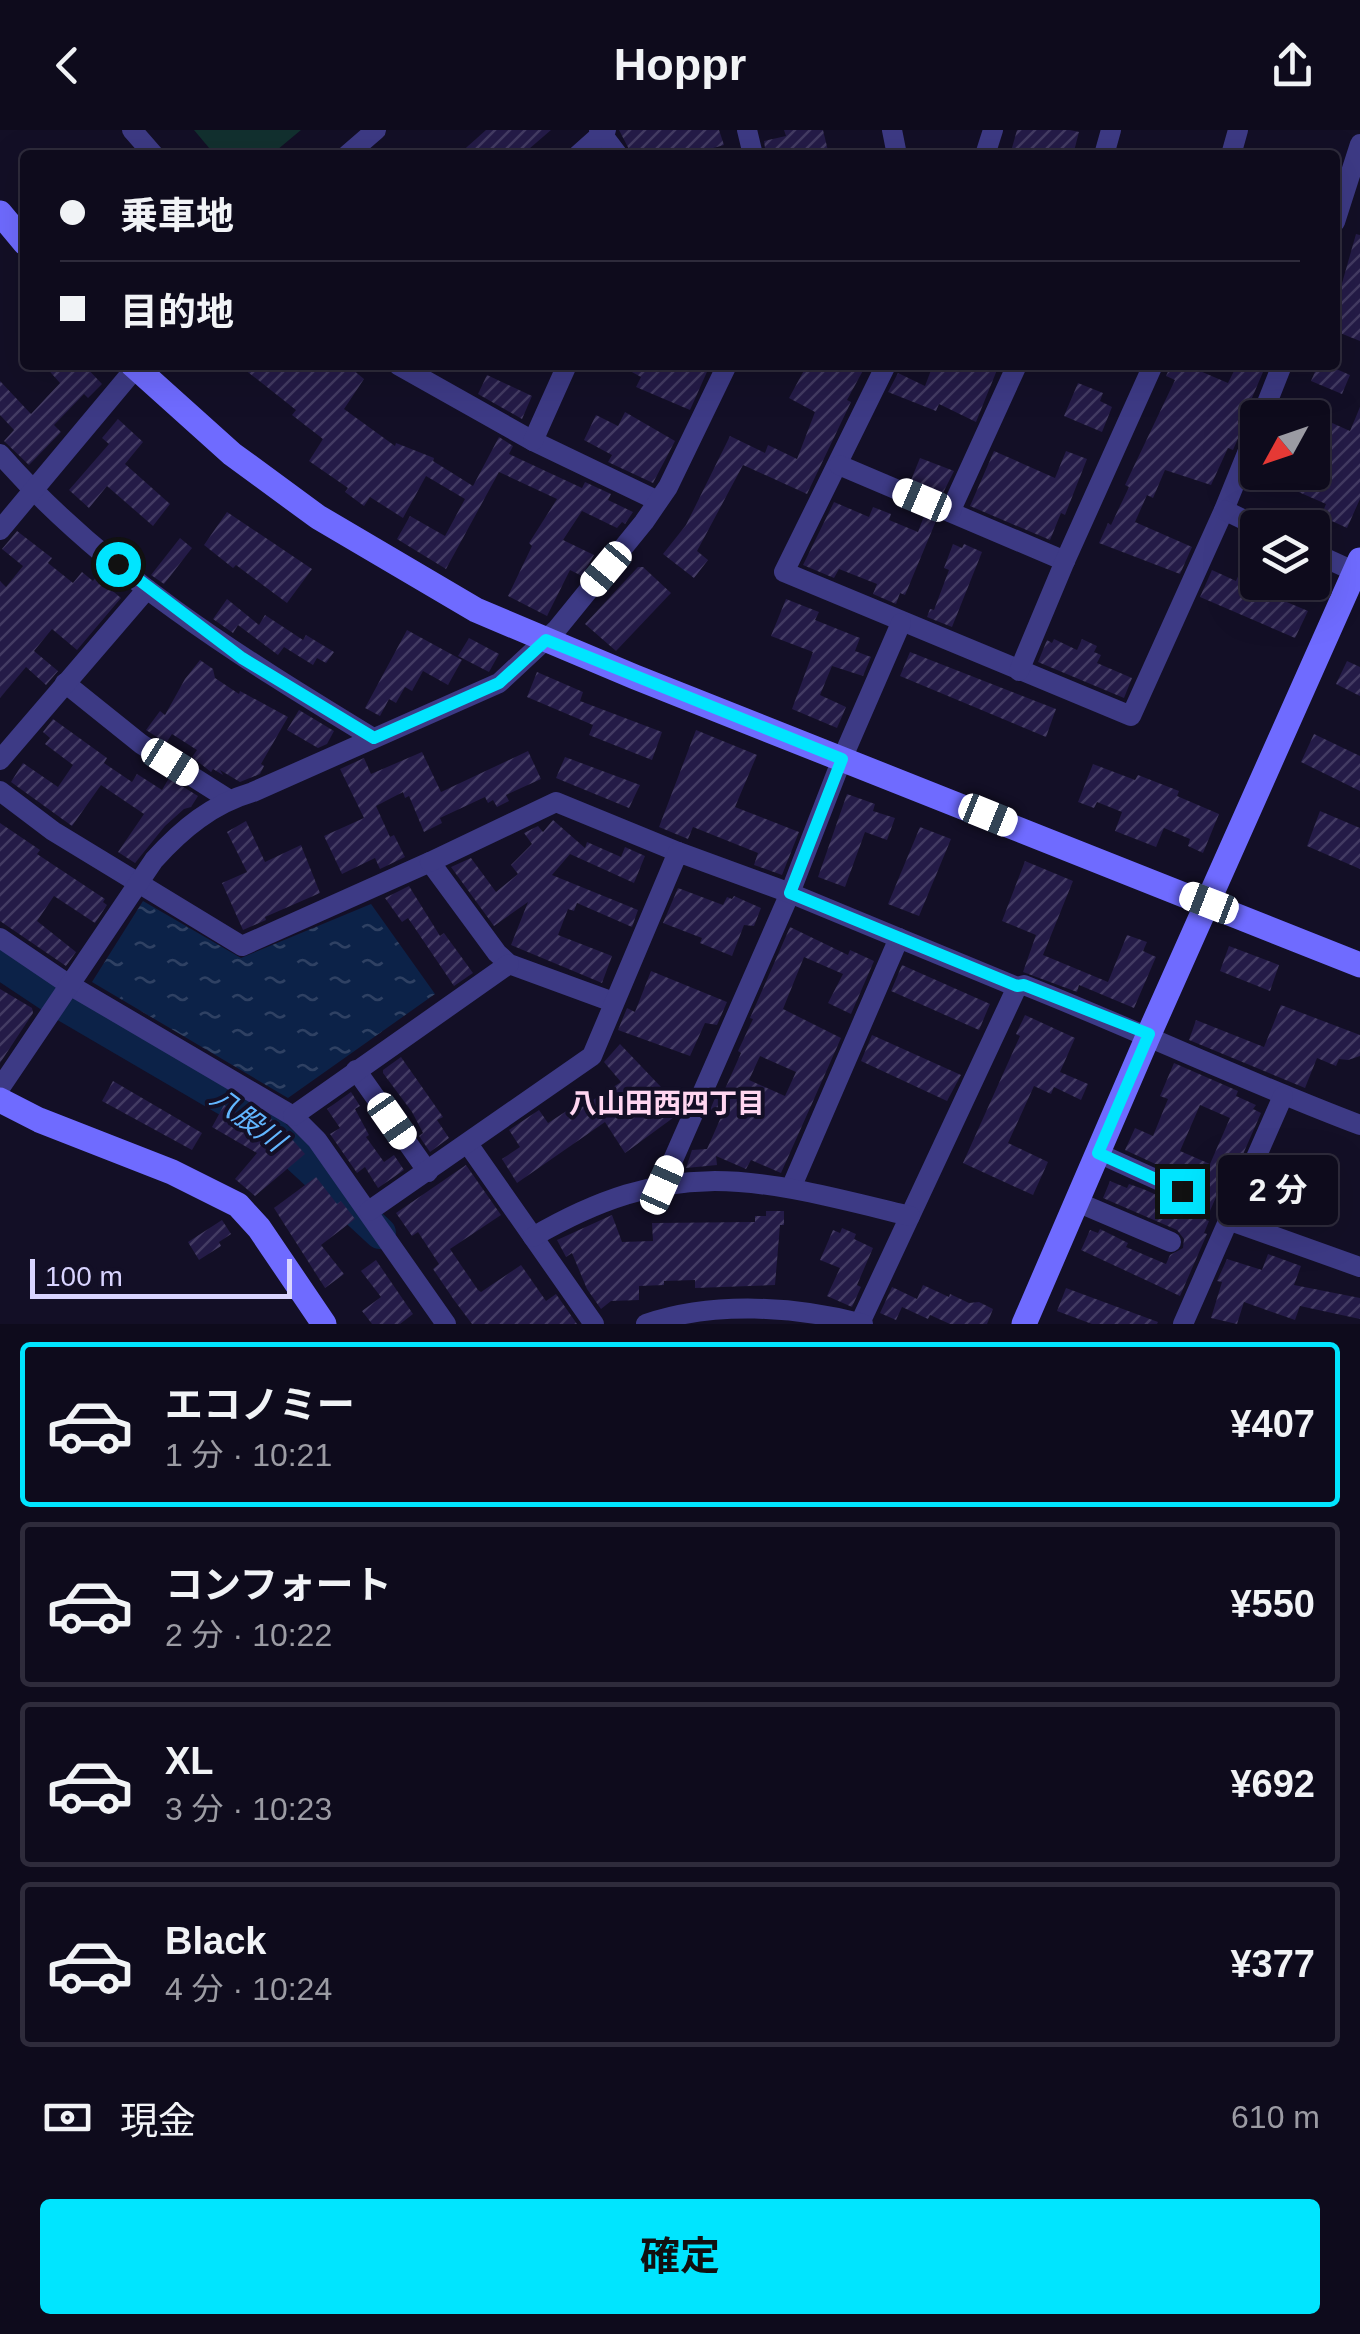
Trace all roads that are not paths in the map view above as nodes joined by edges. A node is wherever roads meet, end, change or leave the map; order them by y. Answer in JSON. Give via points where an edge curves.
{"nodes":[{"id":1,"x":132,"y":130,"type":"edge"},
{"id":2,"x":376,"y":130,"type":"edge"},
{"id":3,"x":603,"y":131,"type":"edge"},
{"id":4,"x":1360,"y":144,"type":"edge"},
{"id":5,"x":150,"y":150,"type":"edge"},
{"id":6,"x":353,"y":150,"type":"edge"},
{"id":7,"x":583,"y":150,"type":"edge"},
{"id":8,"x":1352,"y":199,"type":"edge"},
{"id":9,"x":0,"y":213,"type":"edge"},
{"id":10,"x":20,"y":237,"type":"edge"},
{"id":11,"x":133,"y":370,"type":"edge"},
{"id":12,"x":140,"y":370,"type":"edge"},
{"id":13,"x":407,"y":370,"type":"edge"},
{"id":14,"x":565,"y":370,"type":"edge"},
{"id":15,"x":724,"y":370,"type":"edge"},
{"id":16,"x":884,"y":370,"type":"edge"},
{"id":17,"x":1014,"y":370,"type":"edge"},
{"id":18,"x":1151,"y":370,"type":"edge"},
{"id":19,"x":1280,"y":370,"type":"edge"},
{"id":20,"x":1268,"y":400,"type":"edge"},
{"id":21,"x":533,"y":441,"type":"junction"},
{"id":22,"x":0,"y":454,"type":"edge"},
{"id":23,"x":839,"y":465,"type":"junction"},
{"id":24,"x":1240,"y":470,"type":"edge"},
{"id":25,"x":32,"y":491,"type":"junction"},
{"id":26,"x":658,"y":502,"type":"junction"},
{"id":27,"x":1224,"y":510,"type":"junction"},
{"id":28,"x":950,"y":512,"type":"junction"},
{"id":29,"x":1240,"y":518,"type":"edge"},
{"id":30,"x":0,"y":530,"type":"edge"},
{"id":31,"x":1330,"y":559,"type":"edge"},
{"id":32,"x":1064,"y":561,"type":"junction"},
{"id":33,"x":1358,"y":569,"type":"edge"},
{"id":34,"x":146,"y":589,"type":"junction"},
{"id":35,"x":902,"y":622,"type":"junction"},
{"id":36,"x":546,"y":640,"type":"junction"},
{"id":37,"x":1020,"y":670,"type":"junction"},
{"id":38,"x":65,"y":683,"type":"junction"},
{"id":39,"x":374,"y":738,"type":"junction"},
{"id":40,"x":842,"y":759,"type":"junction"},
{"id":41,"x":0,"y":760,"type":"edge"},
{"id":42,"x":0,"y":792,"type":"edge"},
{"id":43,"x":228,"y":799,"type":"junction"},
{"id":44,"x":678,"y":852,"type":"junction"},
{"id":45,"x":430,"y":862,"type":"junction"},
{"id":46,"x":137,"y":886,"type":"junction"},
{"id":47,"x":790,"y":893,"type":"junction"},
{"id":48,"x":1209,"y":903,"type":"junction"},
{"id":49,"x":0,"y":938,"type":"edge"},
{"id":50,"x":899,"y":938,"type":"junction"},
{"id":51,"x":509,"y":964,"type":"junction"},
{"id":52,"x":1360,"y":965,"type":"edge"},
{"id":53,"x":68,"y":984,"type":"junction"},
{"id":54,"x":1017,"y":986,"type":"junction"},
{"id":55,"x":612,"y":1002,"type":"junction"},
{"id":56,"x":1149,"y":1034,"type":"junction"},
{"id":57,"x":356,"y":1070,"type":"junction"},
{"id":58,"x":0,"y":1088,"type":"edge"},
{"id":59,"x":1283,"y":1096,"type":"junction"},
{"id":60,"x":0,"y":1100,"type":"edge"},
{"id":61,"x":293,"y":1116,"type":"junction"},
{"id":62,"x":1360,"y":1125,"type":"edge"},
{"id":63,"x":468,"y":1144,"type":"junction"},
{"id":64,"x":1098,"y":1153,"type":"junction"},
{"id":65,"x":428,"y":1172,"type":"junction"},
{"id":66,"x":662,"y":1185,"type":"junction"},
{"id":67,"x":790,"y":1188,"type":"junction"},
{"id":68,"x":1182,"y":1191,"type":"dead end"},
{"id":69,"x":1076,"y":1202,"type":"junction"},
{"id":70,"x":369,"y":1211,"type":"junction"},
{"id":71,"x":910,"y":1216,"type":"junction"},
{"id":72,"x":1228,"y":1220,"type":"junction"},
{"id":73,"x":533,"y":1237,"type":"junction"},
{"id":74,"x":1172,"y":1242,"type":"dead end"},
{"id":75,"x":1360,"y":1268,"type":"edge"},
{"id":76,"x":788,"y":1318,"type":"edge"},
{"id":77,"x":862,"y":1323,"type":"edge"},
{"id":78,"x":324,"y":1324,"type":"edge"},
{"id":79,"x":446,"y":1324,"type":"edge"},
{"id":80,"x":594,"y":1324,"type":"edge"},
{"id":81,"x":646,"y":1324,"type":"edge"},
{"id":82,"x":1024,"y":1324,"type":"edge"},
{"id":83,"x":1183,"y":1324,"type":"edge"}],
"edges":[{"from":1,"to":5,"type":"street"},
{"from":2,"to":6,"type":"street"},
{"from":3,"to":7,"type":"street"},
{"from":4,"to":8,"type":"street"},
{"from":9,"to":10,"type":"street"},
{"from":11,"to":25,"type":"street"},
{"from":12,"to":36,"type":"street","via":[[232,454],[318,518],[476,610]]},
{"from":13,"to":21,"type":"street"},
{"from":14,"to":21,"type":"street"},
{"from":15,"to":26,"type":"street"},
{"from":16,"to":23,"type":"street"},
{"from":17,"to":28,"type":"street"},
{"from":18,"to":32,"type":"street"},
{"from":19,"to":20,"type":"street"},
{"from":21,"to":26,"type":"street"},
{"from":22,"to":25,"type":"street"},
{"from":23,"to":28,"type":"street"},
{"from":23,"to":35,"type":"street","via":[[784,572]]},
{"from":24,"to":27,"type":"street"},
{"from":25,"to":30,"type":"street"},
{"from":25,"to":34,"type":"street"},
{"from":26,"to":36,"type":"street"},
{"from":27,"to":29,"type":"street"},
{"from":27,"to":37,"type":"street","via":[[1130,716]]},
{"from":28,"to":32,"type":"street"},
{"from":31,"to":33,"type":"street"},
{"from":32,"to":37,"type":"street"},
{"from":33,"to":48,"type":"street"},
{"from":34,"to":38,"type":"street"},
{"from":34,"to":39,"type":"street","via":[[242,658]]},
{"from":35,"to":37,"type":"street"},
{"from":35,"to":40,"type":"street"},
{"from":36,"to":39,"type":"street","via":[[499,683]]},
{"from":36,"to":40,"type":"street"},
{"from":38,"to":41,"type":"street"},
{"from":38,"to":43,"type":"street","via":[[142,744]]},
{"from":39,"to":43,"type":"street"},
{"from":40,"to":47,"type":"street"},
{"from":40,"to":48,"type":"street"},
{"from":42,"to":46,"type":"street"},
{"from":43,"to":46,"type":"street","via":[[177,834]]},
{"from":44,"to":45,"type":"street","via":[[556,802]]},
{"from":44,"to":47,"type":"street"},
{"from":44,"to":55,"type":"street"},
{"from":45,"to":46,"type":"street","via":[[242,946]]},
{"from":45,"to":51,"type":"street"},
{"from":46,"to":53,"type":"street"},
{"from":47,"to":50,"type":"street"},
{"from":47,"to":66,"type":"street"},
{"from":48,"to":52,"type":"street"},
{"from":48,"to":56,"type":"street"},
{"from":49,"to":53,"type":"street"},
{"from":50,"to":54,"type":"street"},
{"from":50,"to":67,"type":"street"},
{"from":51,"to":55,"type":"street"},
{"from":51,"to":57,"type":"street"},
{"from":53,"to":58,"type":"street"},
{"from":53,"to":61,"type":"street"},
{"from":54,"to":56,"type":"street"},
{"from":54,"to":71,"type":"street"},
{"from":55,"to":63,"type":"street","via":[[592,1056]]},
{"from":56,"to":59,"type":"street"},
{"from":56,"to":64,"type":"street"},
{"from":57,"to":61,"type":"street"},
{"from":57,"to":65,"type":"street"},
{"from":59,"to":62,"type":"street"},
{"from":59,"to":72,"type":"street"},
{"from":60,"to":78,"type":"street","via":[[238,1205]]},
{"from":61,"to":70,"type":"street"},
{"from":63,"to":65,"type":"street"},
{"from":63,"to":73,"type":"street"},
{"from":64,"to":68,"type":"street"},
{"from":64,"to":69,"type":"street"},
{"from":65,"to":70,"type":"street"},
{"from":66,"to":67,"type":"street","via":[[712,1178]]},
{"from":66,"to":73,"type":"street","via":[[608,1198]]},
{"from":67,"to":71,"type":"street"},
{"from":69,"to":74,"type":"street"},
{"from":69,"to":82,"type":"street"},
{"from":70,"to":79,"type":"street"},
{"from":71,"to":77,"type":"street"},
{"from":72,"to":75,"type":"street"},
{"from":72,"to":83,"type":"street"},
{"from":73,"to":80,"type":"street"},
{"from":76,"to":77,"type":"street"},
{"from":76,"to":81,"type":"street","via":[[712,1311]]}]}
